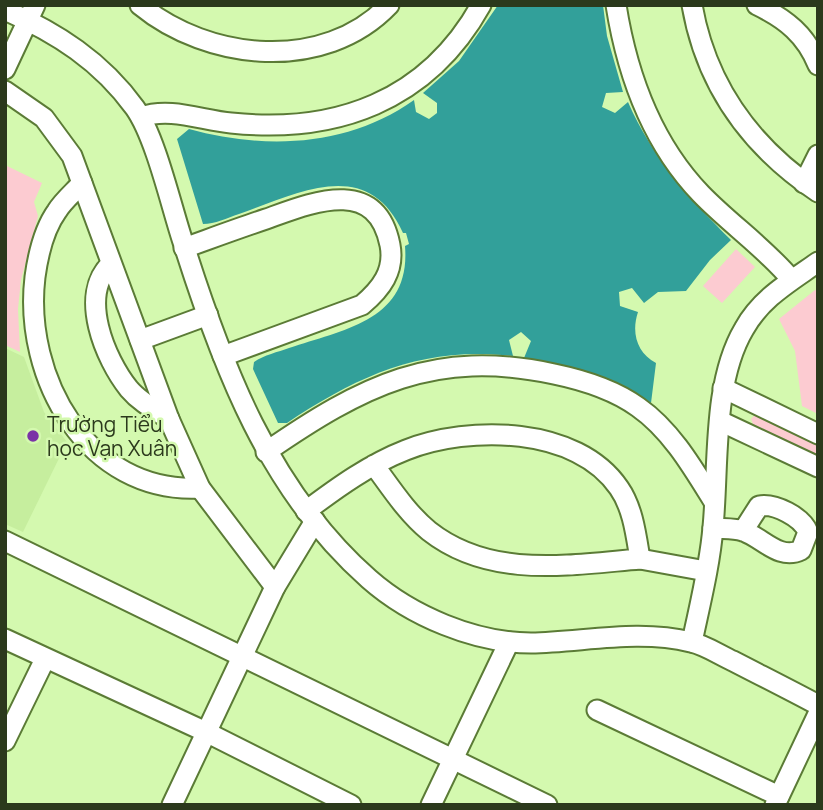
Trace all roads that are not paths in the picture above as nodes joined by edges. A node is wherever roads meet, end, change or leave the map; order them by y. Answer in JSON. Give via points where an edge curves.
{"nodes":[{"id":1,"x":140,"y":5,"type":"edge"},
{"id":2,"x":389,"y":5,"type":"edge"},
{"id":3,"x":481,"y":5,"type":"edge"},
{"id":4,"x":617,"y":5,"type":"edge"},
{"id":5,"x":692,"y":5,"type":"edge"},
{"id":6,"x":757,"y":5,"type":"edge"},
{"id":7,"x":5,"y":10,"type":"edge"},
{"id":8,"x":32,"y":13,"type":"edge"},
{"id":9,"x":818,"y":65,"type":"edge"},
{"id":10,"x":5,"y":69,"type":"edge"},
{"id":11,"x":5,"y":91,"type":"edge"},
{"id":12,"x":141,"y":117,"type":"junction"},
{"id":13,"x":818,"y":155,"type":"edge"},
{"id":14,"x":82,"y":183,"type":"junction"},
{"id":15,"x":811,"y":187,"type":"edge"},
{"id":16,"x":184,"y":247,"type":"junction"},
{"id":17,"x":818,"y":262,"type":"edge"},
{"id":18,"x":111,"y":264,"type":"junction"},
{"id":19,"x":791,"y":279,"type":"junction"},
{"id":20,"x":208,"y":315,"type":"junction"},
{"id":21,"x":140,"y":340,"type":"junction"},
{"id":22,"x":223,"y":356,"type":"junction"},
{"id":23,"x":723,"y":388,"type":"junction"},
{"id":24,"x":169,"y":419,"type":"junction"},
{"id":25,"x":720,"y":421,"type":"junction"},
{"id":26,"x":818,"y":434,"type":"edge"},
{"id":27,"x":266,"y":452,"type":"junction"},
{"id":28,"x":374,"y":465,"type":"junction"},
{"id":29,"x":818,"y":467,"type":"edge"},
{"id":30,"x":200,"y":488,"type":"junction"},
{"id":31,"x":714,"y":502,"type":"junction"},
{"id":32,"x":311,"y":516,"type":"junction"},
{"id":33,"x":713,"y":528,"type":"junction"},
{"id":34,"x":743,"y":531,"type":"dead end"},
{"id":35,"x":7,"y":545,"type":"edge"},
{"id":36,"x":640,"y":559,"type":"junction"},
{"id":37,"x":706,"y":571,"type":"junction"},
{"id":38,"x":275,"y":587,"type":"junction"},
{"id":39,"x":5,"y":639,"type":"edge"},
{"id":40,"x":509,"y":642,"type":"junction"},
{"id":41,"x":692,"y":642,"type":"junction"},
{"id":42,"x":242,"y":656,"type":"junction"},
{"id":43,"x":46,"y":659,"type":"junction"},
{"id":44,"x":818,"y":705,"type":"edge"},
{"id":45,"x":597,"y":710,"type":"dead end"},
{"id":46,"x":818,"y":714,"type":"edge"},
{"id":47,"x":205,"y":732,"type":"junction"},
{"id":48,"x":5,"y":741,"type":"edge"},
{"id":49,"x":453,"y":759,"type":"junction"},
{"id":50,"x":777,"y":800,"type":"edge"},
{"id":51,"x":172,"y":805,"type":"edge"},
{"id":52,"x":351,"y":805,"type":"edge"},
{"id":53,"x":431,"y":805,"type":"edge"},
{"id":54,"x":547,"y":805,"type":"edge"}],
"edges":[{"from":1,"to":2,"type":"street","via":[[194,37],[253,51],[317,47],[370,22]]},
{"from":3,"to":12,"type":"street","via":[[444,53],[419,75],[385,100],[338,119],[288,126],[164,113]]},
{"from":4,"to":19,"type":"street","via":[[634,82],[672,157],[702,195],[764,248]]},
{"from":5,"to":15,"type":"street","via":[[711,71],[737,118],[766,152]]},
{"from":6,"to":9,"type":"street","via":[[802,36]]},
{"from":7,"to":8,"type":"street"},
{"from":8,"to":10,"type":"street"},
{"from":8,"to":12,"type":"street","via":[[83,51]]},
{"from":11,"to":14,"type":"street","via":[[44,118],[61,137]]},
{"from":12,"to":16,"type":"street"},
{"from":13,"to":15,"type":"street"},
{"from":14,"to":18,"type":"street"},
{"from":14,"to":30,"type":"street","via":[[56,211],[37,267],[32,314],[52,391],[65,415],[103,458],[159,487]]},
{"from":16,"to":20,"type":"street"},
{"from":16,"to":22,"type":"street","via":[[335,198],[365,205],[385,229],[390,268],[377,293],[362,305]]},
{"from":17,"to":19,"type":"street"},
{"from":18,"to":21,"type":"street"},
{"from":18,"to":24,"type":"street","via":[[99,281],[96,296],[105,349],[135,395]]},
{"from":19,"to":23,"type":"street","via":[[743,329]]},
{"from":20,"to":21,"type":"street"},
{"from":20,"to":22,"type":"street"},
{"from":21,"to":24,"type":"street"},
{"from":22,"to":27,"type":"street"},
{"from":23,"to":25,"type":"street"},
{"from":23,"to":26,"type":"street"},
{"from":24,"to":30,"type":"street"},
{"from":25,"to":29,"type":"street"},
{"from":25,"to":31,"type":"street"},
{"from":27,"to":31,"type":"street","via":[[346,399],[401,377],[456,366],[508,366],[596,386],[638,407],[671,438]]},
{"from":27,"to":32,"type":"street"},
{"from":28,"to":32,"type":"street"},
{"from":28,"to":36,"type":"street","via":[[428,530],[482,558],[543,566]]},
{"from":28,"to":36,"type":"street","via":[[407,450],[453,438],[510,437],[570,449],[594,462],[620,489]]},
{"from":30,"to":38,"type":"street"},
{"from":31,"to":33,"type":"street"},
{"from":32,"to":38,"type":"street"},
{"from":32,"to":40,"type":"street","via":[[367,578],[391,597],[445,624]]},
{"from":33,"to":34,"type":"street"},
{"from":33,"to":37,"type":"street"},
{"from":35,"to":42,"type":"street"},
{"from":36,"to":37,"type":"street"},
{"from":37,"to":41,"type":"street"},
{"from":38,"to":42,"type":"street"},
{"from":39,"to":43,"type":"street"},
{"from":40,"to":41,"type":"street","via":[[629,636]]},
{"from":40,"to":49,"type":"street"},
{"from":41,"to":44,"type":"street"},
{"from":42,"to":47,"type":"street"},
{"from":42,"to":49,"type":"street"},
{"from":43,"to":47,"type":"street"},
{"from":43,"to":48,"type":"street"},
{"from":45,"to":50,"type":"street"},
{"from":46,"to":50,"type":"street"},
{"from":47,"to":51,"type":"street"},
{"from":47,"to":52,"type":"street"},
{"from":49,"to":53,"type":"street"},
{"from":49,"to":54,"type":"street"}]}
